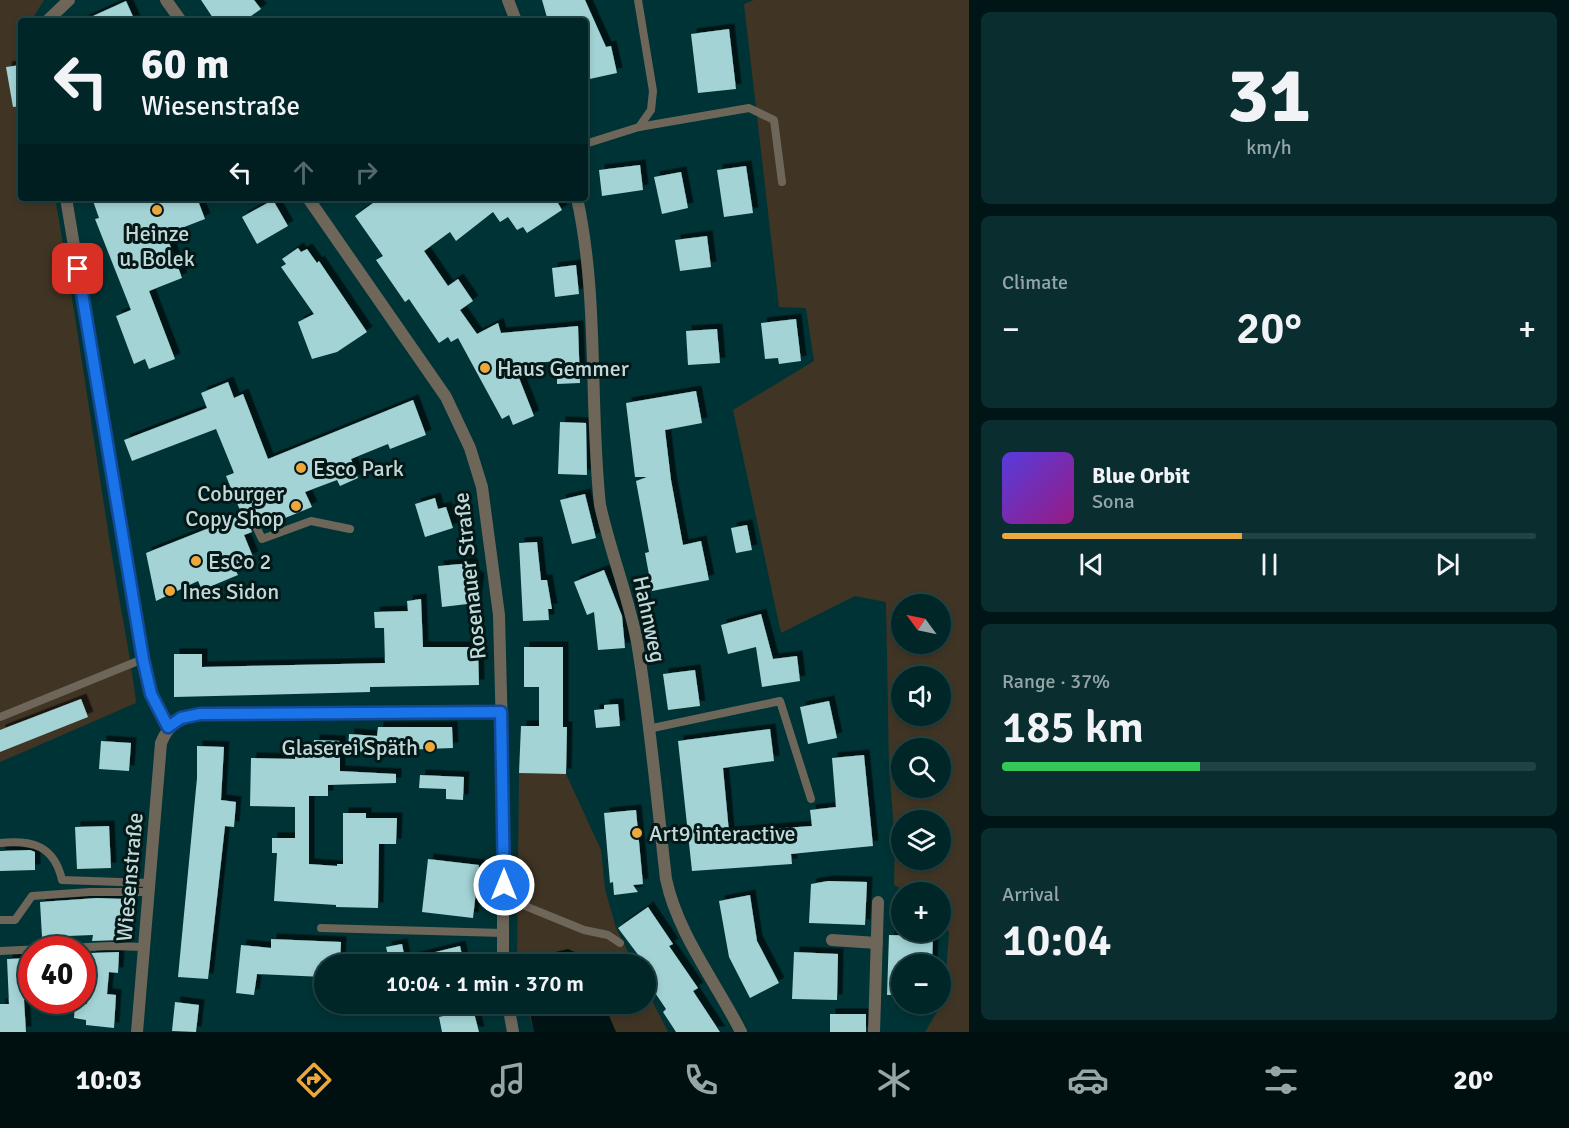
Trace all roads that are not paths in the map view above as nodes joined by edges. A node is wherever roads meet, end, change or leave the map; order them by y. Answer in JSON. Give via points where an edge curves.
{"nodes":[{"id":1,"x":69,"y":0,"type":"edge"},
{"id":2,"x":166,"y":0,"type":"edge"},
{"id":3,"x":508,"y":0,"type":"edge"},
{"id":4,"x":638,"y":0,"type":"edge"},
{"id":5,"x":50,"y":18,"type":"edge"},
{"id":6,"x":179,"y":18,"type":"edge"},
{"id":7,"x":515,"y":18,"type":"edge"},
{"id":8,"x":639,"y":127,"type":"junction"},
{"id":9,"x":588,"y":143,"type":"edge"},
{"id":10,"x":782,"y":182,"type":"dead end"},
{"id":11,"x":67,"y":201,"type":"edge"},
{"id":12,"x":310,"y":201,"type":"edge"},
{"id":13,"x":578,"y":201,"type":"edge"},
{"id":14,"x":254,"y":522,"type":"dead end"},
{"id":15,"x":350,"y":529,"type":"dead end"},
{"id":16,"x":143,"y":659,"type":"junction"},
{"id":17,"x":501,"y":712,"type":"junction"},
{"id":18,"x":0,"y":717,"type":"edge"},
{"id":19,"x":168,"y":727,"type":"junction"},
{"id":20,"x":648,"y":729,"type":"junction"},
{"id":21,"x":811,"y":799,"type":"dead end"},
{"id":22,"x":0,"y":843,"type":"edge"},
{"id":23,"x":150,"y":887,"type":"junction"},
{"id":24,"x":503,"y":897,"type":"junction"},
{"id":25,"x":878,"y":902,"type":"dead end"},
{"id":26,"x":0,"y":920,"type":"edge"},
{"id":27,"x":321,"y":928,"type":"dead end"},
{"id":28,"x":503,"y":933,"type":"junction"},
{"id":29,"x":832,"y":940,"type":"dead end"},
{"id":30,"x":620,"y":943,"type":"dead end"},
{"id":31,"x":877,"y":943,"type":"junction"},
{"id":32,"x":145,"y":947,"type":"junction"},
{"id":33,"x":0,"y":951,"type":"edge"},
{"id":34,"x":503,"y":954,"type":"edge"},
{"id":35,"x":510,"y":1014,"type":"edge"},
{"id":36,"x":137,"y":1032,"type":"edge"},
{"id":37,"x":513,"y":1032,"type":"edge"},
{"id":38,"x":741,"y":1032,"type":"edge"},
{"id":39,"x":874,"y":1032,"type":"edge"}],
"edges":[{"from":1,"to":5,"type":"street"},
{"from":2,"to":6,"type":"street"},
{"from":3,"to":7,"type":"street"},
{"from":4,"to":8,"type":"lane","via":[[653,91],[651,110]]},
{"from":8,"to":9,"type":"lane"},
{"from":8,"to":10,"type":"lane","via":[[749,108],[774,120]]},
{"from":11,"to":16,"type":"street"},
{"from":12,"to":17,"type":"street","name":"Rosenauer Straße","via":[[430,372],[470,448],[489,526],[499,615]]},
{"from":13,"to":20,"type":"street","name":"Hahnweg","via":[[588,277],[600,505],[630,612]]},
{"from":14,"to":15,"type":"lane","via":[[262,539],[311,521]]},
{"from":16,"to":18,"type":"lane"},
{"from":16,"to":19,"type":"street","via":[[151,694]]},
{"from":17,"to":19,"type":"street","via":[[200,714],[181,718]]},
{"from":17,"to":24,"type":"street","name":"Rosenauer Straße"},
{"from":19,"to":23,"type":"street","name":"Wiesenstraße","via":[[161,744]]},
{"from":20,"to":21,"type":"lane","via":[[780,701]]},
{"from":20,"to":38,"type":"street","name":"Hahnweg","via":[[670,897],[684,931]]},
{"from":22,"to":23,"type":"lane","via":[[35,844],[54,860],[62,880]]},
{"from":23,"to":26,"type":"lane","via":[[32,896],[15,920]]},
{"from":23,"to":32,"type":"street","name":"Wiesenstraße"},
{"from":24,"to":28,"type":"street","name":"Rosenauer Straße"},
{"from":24,"to":30,"type":"lane","via":[[584,930],[608,935]]},
{"from":25,"to":31,"type":"street"},
{"from":27,"to":28,"type":"lane"},
{"from":28,"to":34,"type":"street","name":"Rosenauer Straße"},
{"from":29,"to":31,"type":"street"},
{"from":31,"to":39,"type":"street"},
{"from":32,"to":33,"type":"lane"},
{"from":32,"to":36,"type":"street","name":"Wiesenstraße"},
{"from":35,"to":37,"type":"street"}]}
